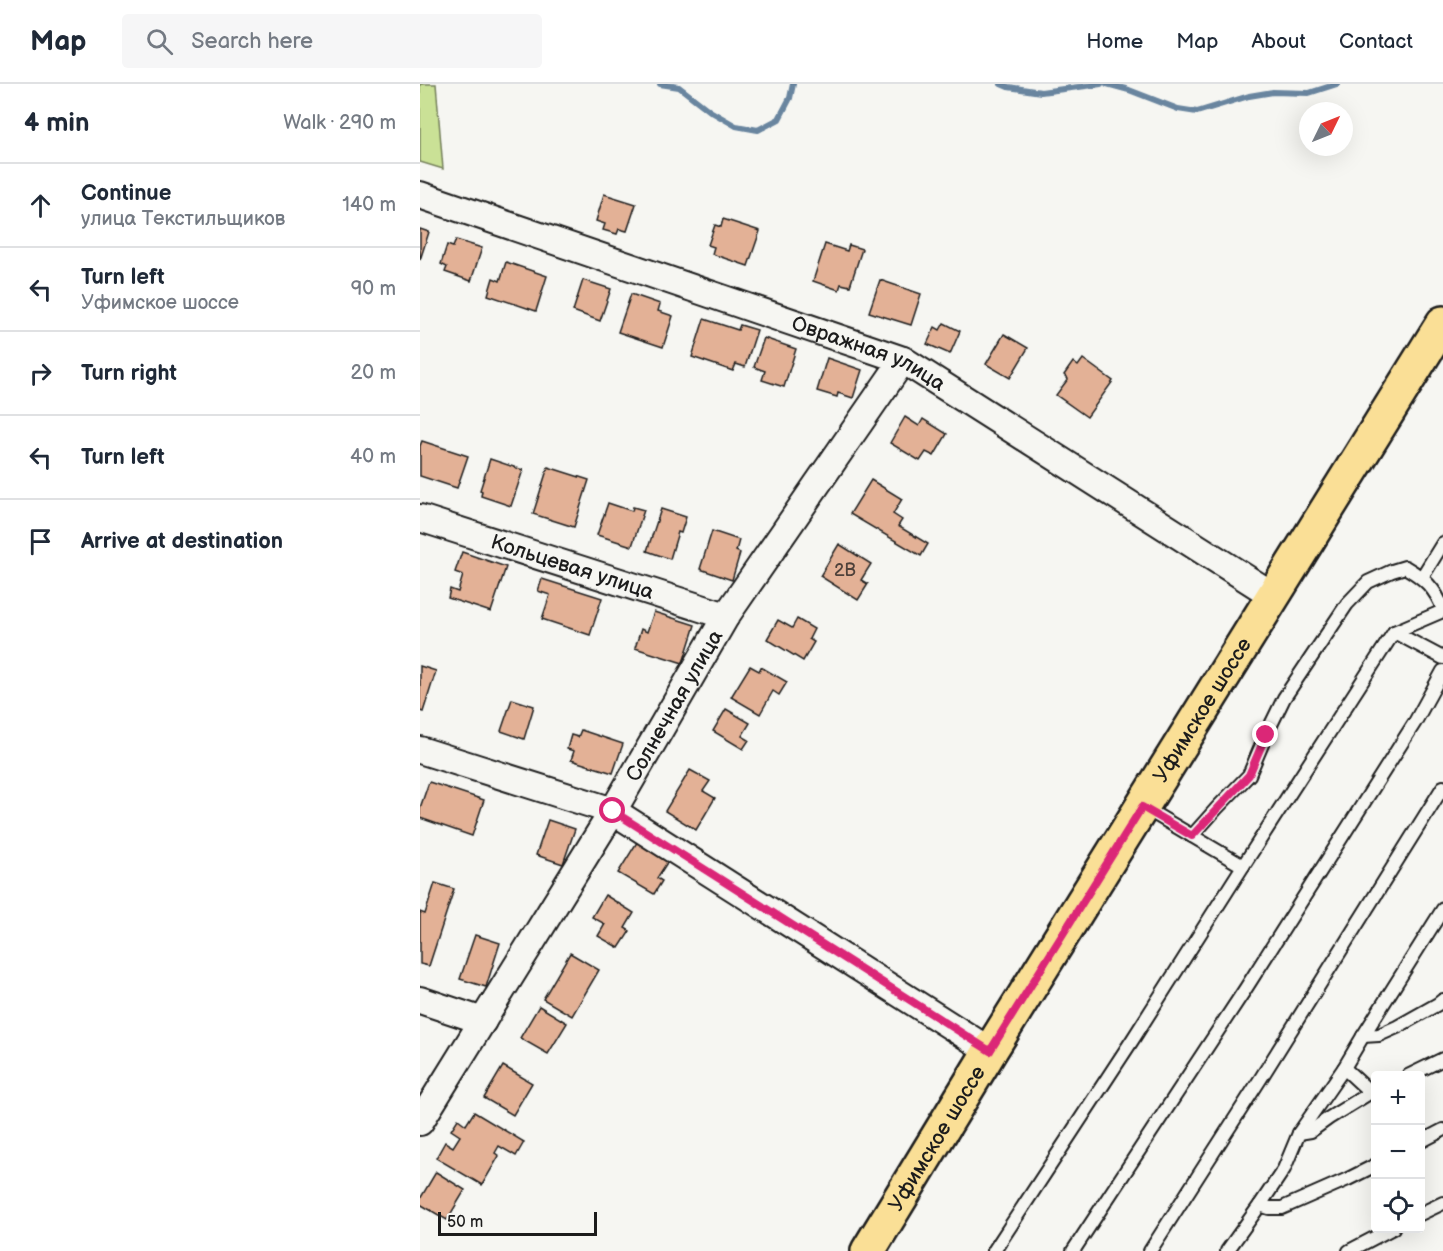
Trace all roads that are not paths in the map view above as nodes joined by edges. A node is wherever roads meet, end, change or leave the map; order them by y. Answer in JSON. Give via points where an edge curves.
{"nodes":[{"id":1,"x":420,"y":195,"type":"edge"},
{"id":2,"x":1443,"y":323,"type":"edge"},
{"id":3,"x":903,"y":360,"type":"junction"},
{"id":4,"x":420,"y":518,"type":"edge"},
{"id":5,"x":1443,"y":543,"type":"edge"},
{"id":6,"x":1422,"y":578,"type":"junction"},
{"id":7,"x":1274,"y":596,"type":"junction"},
{"id":8,"x":1443,"y":610,"type":"edge"},
{"id":9,"x":726,"y":616,"type":"junction"},
{"id":10,"x":1394,"y":632,"type":"junction"},
{"id":11,"x":1443,"y":658,"type":"edge"},
{"id":12,"x":1443,"y":671,"type":"edge"},
{"id":13,"x":420,"y":750,"type":"edge"},
{"id":14,"x":1443,"y":787,"type":"edge"},
{"id":15,"x":1142,"y":807,"type":"junction"},
{"id":16,"x":613,"y":811,"type":"junction"},
{"id":17,"x":1192,"y":836,"type":"junction"},
{"id":18,"x":1243,"y":866,"type":"junction"},
{"id":19,"x":1443,"y":909,"type":"edge"},
{"id":20,"x":420,"y":1000,"type":"edge"},
{"id":21,"x":1443,"y":1000,"type":"edge"},
{"id":22,"x":483,"y":1021,"type":"junction"},
{"id":23,"x":1363,"y":1036,"type":"junction"},
{"id":24,"x":990,"y":1051,"type":"junction"},
{"id":25,"x":1443,"y":1059,"type":"edge"},
{"id":26,"x":1344,"y":1068,"type":"junction"},
{"id":27,"x":1418,"y":1071,"type":"edge"},
{"id":28,"x":1371,"y":1089,"type":"edge"},
{"id":29,"x":1371,"y":1092,"type":"edge"},
{"id":30,"x":420,"y":1122,"type":"edge"},
{"id":31,"x":1443,"y":1130,"type":"edge"},
{"id":32,"x":1299,"y":1133,"type":"junction"},
{"id":33,"x":1425,"y":1139,"type":"edge"},
{"id":34,"x":1371,"y":1168,"type":"edge"},
{"id":35,"x":1443,"y":1203,"type":"edge"},
{"id":36,"x":1260,"y":1205,"type":"junction"},
{"id":37,"x":1425,"y":1212,"type":"edge"},
{"id":38,"x":1383,"y":1233,"type":"edge"},
{"id":39,"x":868,"y":1251,"type":"edge"},
{"id":40,"x":994,"y":1251,"type":"edge"},
{"id":41,"x":1073,"y":1251,"type":"edge"},
{"id":42,"x":1150,"y":1251,"type":"edge"},
{"id":43,"x":1227,"y":1251,"type":"edge"},
{"id":44,"x":1349,"y":1251,"type":"edge"}],
"edges":[{"from":1,"to":3,"type":"street","name":"Овражная улица"},
{"from":2,"to":7,"type":"main road","name":"Уфимское шоссе"},
{"from":3,"to":7,"type":"street","name":"Овражная улица"},
{"from":3,"to":9,"type":"street","name":"Солнечная улица"},
{"from":4,"to":9,"type":"street","name":"Кольцевая улица"},
{"from":5,"to":6,"type":"lane"},
{"from":6,"to":8,"type":"lane","via":[[1438,596]]},
{"from":6,"to":17,"type":"lane","via":[[1405,567],[1392,571],[1368,582],[1347,604],[1284,698],[1249,775]]},
{"from":7,"to":15,"type":"main road","name":"Уфимское шоссе"},
{"from":8,"to":10,"type":"lane"},
{"from":9,"to":16,"type":"street","name":"Солнечная улица"},
{"from":10,"to":11,"type":"lane"},
{"from":10,"to":18,"type":"lane"},
{"from":12,"to":41,"type":"lane","via":[[1252,978]]},
{"from":13,"to":16,"type":"street"},
{"from":14,"to":42,"type":"lane"},
{"from":15,"to":17,"type":"lane"},
{"from":15,"to":24,"type":"main road","name":"Уфимское шоссе"},
{"from":16,"to":22,"type":"street","name":"Солнечная улица"},
{"from":16,"to":24,"type":"street"},
{"from":17,"to":18,"type":"lane"},
{"from":18,"to":40,"type":"lane"},
{"from":19,"to":23,"type":"lane"},
{"from":20,"to":22,"type":"street"},
{"from":21,"to":23,"type":"lane","via":[[1397,1027],[1379,1035]]},
{"from":22,"to":30,"type":"street","name":"Солнечная улица"},
{"from":23,"to":26,"type":"lane"},
{"from":24,"to":39,"type":"main road","name":"Уфимское шоссе"},
{"from":25,"to":27,"type":"lane"},
{"from":26,"to":28,"type":"lane"},
{"from":26,"to":32,"type":"lane"},
{"from":29,"to":32,"type":"lane","via":[[1311,1131]]},
{"from":31,"to":33,"type":"lane"},
{"from":32,"to":36,"type":"lane","via":[[1284,1169]]},
{"from":34,"to":36,"type":"lane","via":[[1282,1208]]},
{"from":35,"to":37,"type":"lane"},
{"from":36,"to":43,"type":"lane"},
{"from":38,"to":44,"type":"lane"}]}
